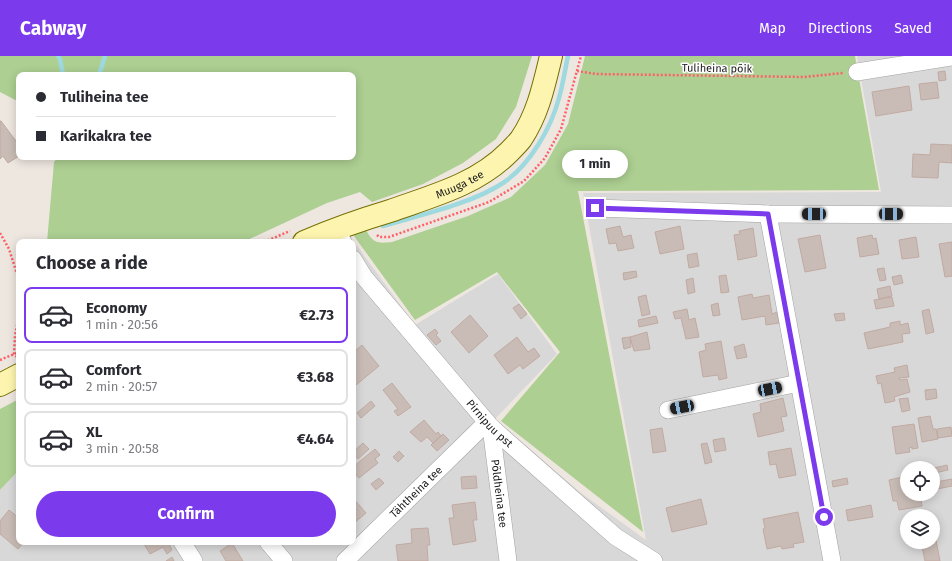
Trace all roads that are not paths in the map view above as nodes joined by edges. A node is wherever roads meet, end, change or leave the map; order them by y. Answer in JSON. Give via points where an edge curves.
{"nodes":[{"id":1,"x":551,"y":56,"type":"edge"},
{"id":2,"x":952,"y":58,"type":"edge"},
{"id":3,"x":857,"y":72,"type":"road end"},
{"id":4,"x":595,"y":208,"type":"dead end"},
{"id":5,"x":768,"y":214,"type":"junction"},
{"id":6,"x":952,"y":215,"type":"edge"},
{"id":7,"x":340,"y":235,"type":"edge"},
{"id":8,"x":319,"y":239,"type":"edge"},
{"id":9,"x":356,"y":264,"type":"edge"},
{"id":10,"x":16,"y":377,"type":"edge"},
{"id":11,"x":799,"y":384,"type":"junction"},
{"id":12,"x":0,"y":385,"type":"edge"},
{"id":13,"x":668,"y":410,"type":"dead end"},
{"id":14,"x":489,"y":424,"type":"junction"},
{"id":15,"x":184,"y":545,"type":"edge"},
{"id":16,"x":271,"y":545,"type":"edge"},
{"id":17,"x":194,"y":561,"type":"edge"},
{"id":18,"x":284,"y":561,"type":"edge"},
{"id":19,"x":346,"y":561,"type":"edge"},
{"id":20,"x":508,"y":561,"type":"edge"},
{"id":21,"x":654,"y":561,"type":"edge"},
{"id":22,"x":832,"y":561,"type":"edge"}],
"edges":[{"from":1,"to":7,"type":"main road","name":"Muuga tee","via":[[534,117],[520,140],[493,166],[448,191]]},
{"from":2,"to":3,"type":"street"},
{"from":4,"to":5,"type":"street"},
{"from":5,"to":6,"type":"street"},
{"from":5,"to":11,"type":"street"},
{"from":7,"to":8,"type":"main road","name":"Muuga tee"},
{"from":9,"to":14,"type":"street","name":"Pirnipuu pst","via":[[364,277]]},
{"from":10,"to":12,"type":"main road"},
{"from":11,"to":13,"type":"street"},
{"from":11,"to":22,"type":"street"},
{"from":14,"to":19,"type":"street","name":"Tähtheina tee"},
{"from":14,"to":20,"type":"street","name":"Põldheina tee"},
{"from":14,"to":21,"type":"street","name":"Pirnipuu pst","via":[[616,537]]},
{"from":15,"to":17,"type":"street"},
{"from":16,"to":18,"type":"street"}]}
